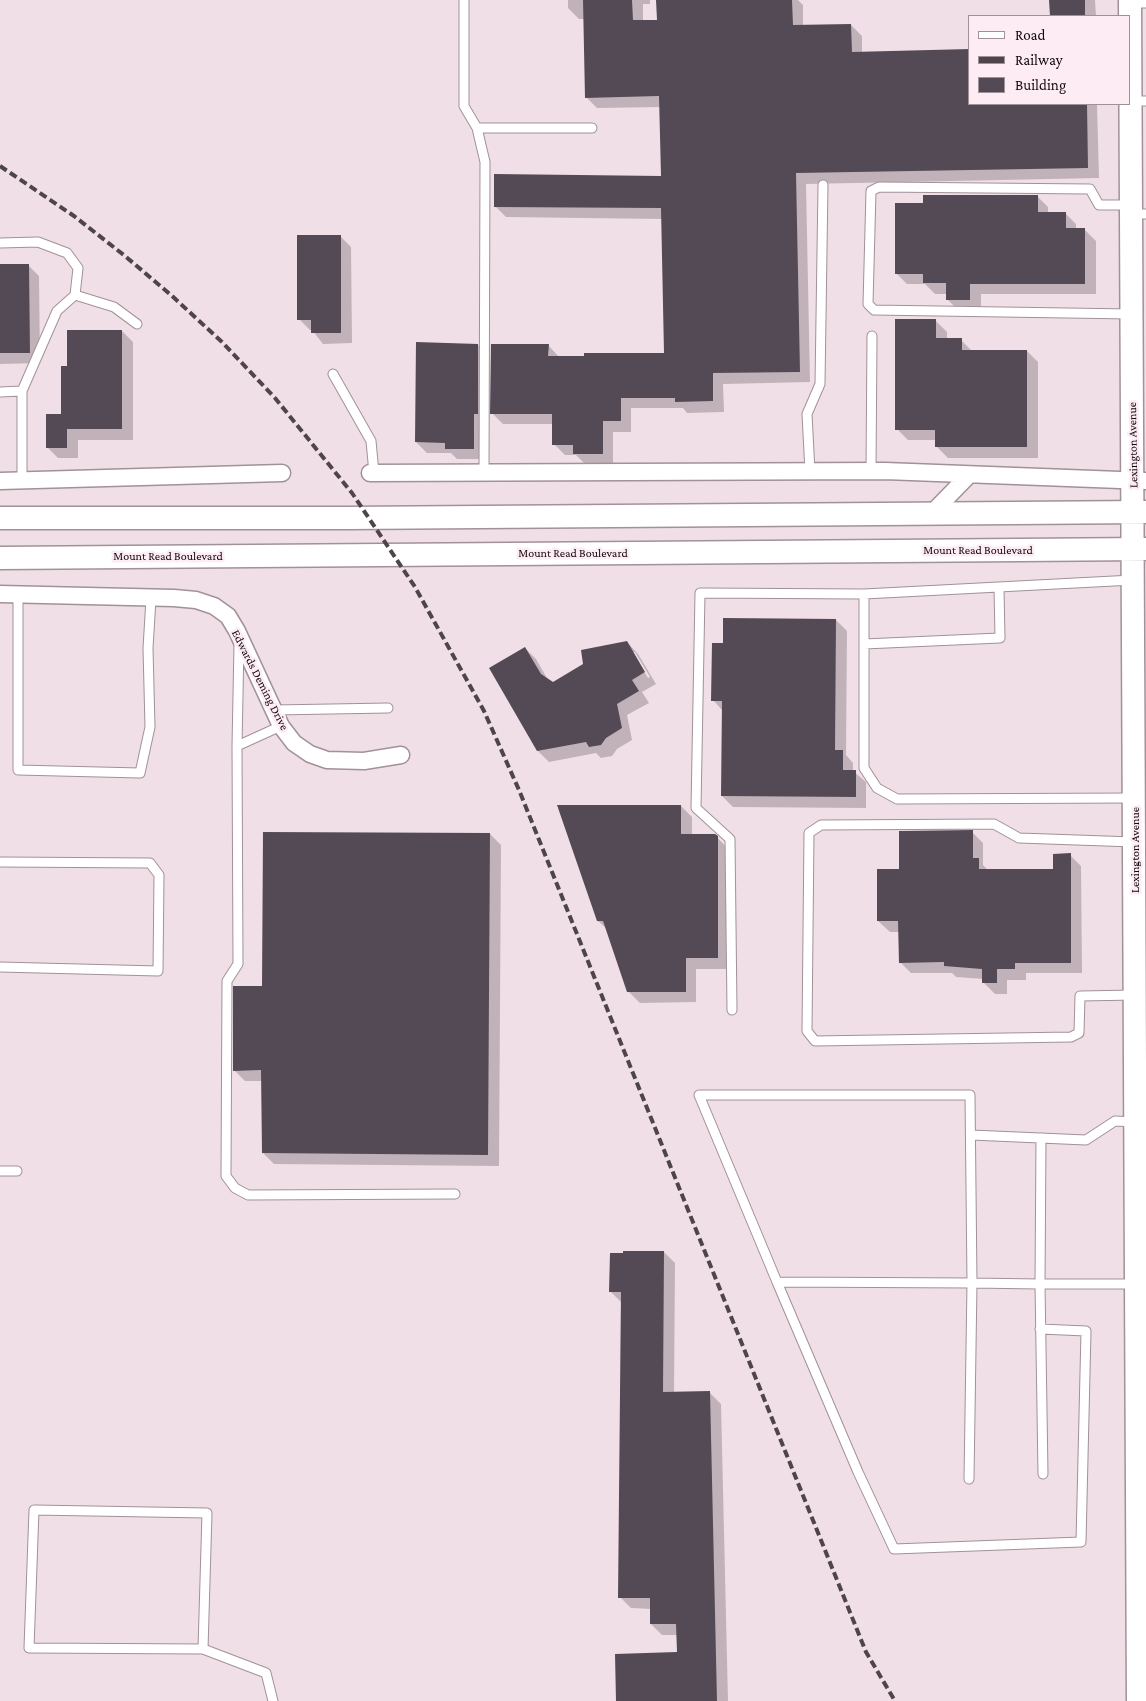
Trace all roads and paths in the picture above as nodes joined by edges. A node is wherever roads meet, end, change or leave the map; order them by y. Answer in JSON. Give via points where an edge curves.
{"nodes":[{"id":1,"x":464,"y":0,"type":"edge"},
{"id":2,"x":1135,"y":2,"type":"edge"},
{"id":3,"x":1131,"y":82,"type":"edge"},
{"id":4,"x":1146,"y":101,"type":"edge"},
{"id":5,"x":1131,"y":102,"type":"edge"},
{"id":6,"x":1130,"y":105,"type":"edge"},
{"id":7,"x":477,"y":128,"type":"junction"},
{"id":8,"x":592,"y":128,"type":"dead end"},
{"id":9,"x":823,"y":185,"type":"dead end"},
{"id":10,"x":1136,"y":211,"type":"edge"},
{"id":11,"x":0,"y":243,"type":"edge"},
{"id":12,"x":75,"y":295,"type":"junction"},
{"id":13,"x":1134,"y":322,"type":"junction"},
{"id":14,"x":136,"y":324,"type":"dead end"},
{"id":15,"x":872,"y":336,"type":"dead end"},
{"id":16,"x":333,"y":374,"type":"dead end"},
{"id":17,"x":22,"y":391,"type":"junction"},
{"id":18,"x":0,"y":392,"type":"edge"},
{"id":19,"x":810,"y":472,"type":"junction"},
{"id":20,"x":871,"y":472,"type":"junction"},
{"id":21,"x":282,"y":473,"type":"dead end"},
{"id":22,"x":372,"y":473,"type":"joint"},
{"id":23,"x":484,"y":473,"type":"junction"},
{"id":24,"x":969,"y":475,"type":"junction"},
{"id":25,"x":22,"y":480,"type":"junction"},
{"id":26,"x":0,"y":481,"type":"edge"},
{"id":27,"x":1140,"y":481,"type":"edge"},
{"id":28,"x":933,"y":512,"type":"junction"},
{"id":29,"x":1140,"y":512,"type":"edge"},
{"id":30,"x":0,"y":518,"type":"edge"},
{"id":31,"x":1140,"y":549,"type":"edge"},
{"id":32,"x":0,"y":558,"type":"edge"},
{"id":33,"x":1134,"y":580,"type":"junction"},
{"id":34,"x":999,"y":588,"type":"junction"},
{"id":35,"x":0,"y":594,"type":"edge"},
{"id":36,"x":18,"y":594,"type":"junction"},
{"id":37,"x":864,"y":594,"type":"junction"},
{"id":38,"x":151,"y":599,"type":"junction"},
{"id":39,"x":239,"y":636,"type":"junction"},
{"id":40,"x":864,"y":644,"type":"junction"},
{"id":41,"x":388,"y":708,"type":"dead end"},
{"id":42,"x":274,"y":710,"type":"junction"},
{"id":43,"x":281,"y":726,"type":"junction"},
{"id":44,"x":237,"y":746,"type":"junction"},
{"id":45,"x":401,"y":755,"type":"dead end"},
{"id":46,"x":1140,"y":769,"type":"edge"},
{"id":47,"x":1134,"y":798,"type":"junction"},
{"id":48,"x":1134,"y":842,"type":"junction"},
{"id":49,"x":0,"y":862,"type":"edge"},
{"id":50,"x":0,"y":968,"type":"edge"},
{"id":51,"x":1135,"y":995,"type":"junction"},
{"id":52,"x":732,"y":1010,"type":"dead end"},
{"id":53,"x":1135,"y":1122,"type":"junction"},
{"id":54,"x":970,"y":1135,"type":"junction"},
{"id":55,"x":1041,"y":1138,"type":"junction"},
{"id":56,"x":0,"y":1171,"type":"edge"},
{"id":57,"x":17,"y":1171,"type":"dead end"},
{"id":58,"x":456,"y":1194,"type":"dead end"},
{"id":59,"x":778,"y":1282,"type":"junction"},
{"id":60,"x":972,"y":1283,"type":"junction"},
{"id":61,"x":1040,"y":1284,"type":"junction"},
{"id":62,"x":1136,"y":1284,"type":"junction"},
{"id":63,"x":1040,"y":1329,"type":"junction"},
{"id":64,"x":1043,"y":1474,"type":"dead end"},
{"id":65,"x":969,"y":1479,"type":"dead end"},
{"id":66,"x":203,"y":1649,"type":"junction"},
{"id":67,"x":1142,"y":1677,"type":"edge"},
{"id":68,"x":273,"y":1701,"type":"edge"},
{"id":69,"x":1138,"y":1701,"type":"edge"}],
"edges":[{"from":1,"to":7,"type":"lane","via":[[464,106]]},
{"from":2,"to":3,"type":"main road","name":"Lexington Avenue"},
{"from":4,"to":5,"type":"lane"},
{"from":6,"to":10,"type":"main road","name":"Lexington Avenue"},
{"from":7,"to":8,"type":"lane"},
{"from":7,"to":23,"type":"lane","via":[[485,162]]},
{"from":9,"to":19,"type":"lane","via":[[820,384],[807,414]]},
{"from":10,"to":13,"type":"main road","name":"Lexington Avenue"},
{"from":10,"to":13,"type":"lane","via":[[1099,205],[1090,189],[878,187],[871,191],[868,304],[874,310]]},
{"from":11,"to":12,"type":"lane","via":[[38,242],[66,254],[78,268]]},
{"from":12,"to":14,"type":"lane","via":[[114,307]]},
{"from":12,"to":17,"type":"lane","via":[[57,311]]},
{"from":13,"to":27,"type":"main road","name":"Lexington Avenue"},
{"from":15,"to":20,"type":"lane"},
{"from":16,"to":22,"type":"lane","via":[[371,442]]},
{"from":17,"to":18,"type":"lane"},
{"from":17,"to":25,"type":"lane"},
{"from":19,"to":20,"type":"street"},
{"from":19,"to":23,"type":"street"},
{"from":20,"to":24,"type":"street"},
{"from":21,"to":25,"type":"street"},
{"from":22,"to":23,"type":"street"},
{"from":24,"to":27,"type":"street"},
{"from":24,"to":28,"type":"street"},
{"from":25,"to":26,"type":"street"},
{"from":27,"to":29,"type":"main road","name":"Lexington Avenue"},
{"from":28,"to":29,"type":"main road"},
{"from":28,"to":30,"type":"main road"},
{"from":29,"to":31,"type":"main road","name":"Lexington Avenue"},
{"from":31,"to":32,"type":"main road","name":"Mount Read Boulevard"},
{"from":31,"to":33,"type":"main road","name":"Lexington Avenue"},
{"from":33,"to":34,"type":"lane"},
{"from":33,"to":46,"type":"main road","name":"Lexington Avenue"},
{"from":34,"to":37,"type":"lane"},
{"from":34,"to":40,"type":"lane","via":[[1000,638]]},
{"from":35,"to":36,"type":"street","name":"Edwards Deming Drive"},
{"from":36,"to":38,"type":"street","name":"Edwards Deming Drive"},
{"from":36,"to":38,"type":"lane","via":[[18,770],[140,773],[150,727],[148,648]]},
{"from":37,"to":40,"type":"lane"},
{"from":37,"to":52,"type":"lane","via":[[700,593],[696,808],[730,840]]},
{"from":38,"to":39,"type":"street","name":"Edwards Deming Drive","via":[[196,600],[214,606],[228,616]]},
{"from":39,"to":42,"type":"street","name":"Edwards Deming Drive"},
{"from":39,"to":44,"type":"lane"},
{"from":40,"to":47,"type":"lane","via":[[864,768],[877,788],[898,799]]},
{"from":41,"to":42,"type":"lane"},
{"from":42,"to":43,"type":"street","name":"Edwards Deming Drive"},
{"from":43,"to":44,"type":"lane"},
{"from":43,"to":45,"type":"street","name":"Edwards Deming Drive","via":[[294,743],[327,760],[364,761]]},
{"from":44,"to":58,"type":"lane","via":[[238,964],[226,981],[226,1176],[235,1188],[248,1195]]},
{"from":46,"to":47,"type":"main road","name":"Lexington Avenue"},
{"from":47,"to":48,"type":"main road","name":"Lexington Avenue"},
{"from":48,"to":51,"type":"main road","name":"Lexington Avenue"},
{"from":48,"to":51,"type":"lane","via":[[1019,838],[994,824],[821,825],[809,833],[808,1031],[815,1041],[1071,1037],[1079,1033],[1080,996]]},
{"from":49,"to":50,"type":"lane","via":[[150,863],[159,875],[158,971]]},
{"from":51,"to":53,"type":"main road","name":"Lexington Avenue"},
{"from":53,"to":55,"type":"lane","via":[[1115,1122],[1086,1140]]},
{"from":53,"to":62,"type":"main road","name":"Lexington Avenue"},
{"from":54,"to":55,"type":"lane"},
{"from":54,"to":59,"type":"lane","via":[[970,1095],[698,1095]]},
{"from":54,"to":60,"type":"lane"},
{"from":55,"to":61,"type":"lane"},
{"from":56,"to":57,"type":"lane"},
{"from":59,"to":60,"type":"lane"},
{"from":59,"to":63,"type":"lane","via":[[858,1472],[894,1548],[1081,1542],[1086,1331]]},
{"from":60,"to":61,"type":"lane"},
{"from":60,"to":65,"type":"lane"},
{"from":61,"to":62,"type":"lane"},
{"from":61,"to":63,"type":"lane"},
{"from":62,"to":67,"type":"main road","name":"Lexington Avenue"},
{"from":63,"to":64,"type":"lane"},
{"from":66,"to":66,"type":"lane","via":[[29,1648],[34,1510],[206,1513]]},
{"from":66,"to":68,"type":"lane","via":[[266,1673]]},
{"from":67,"to":69,"type":"main road","name":"Lexington Avenue"}]}
